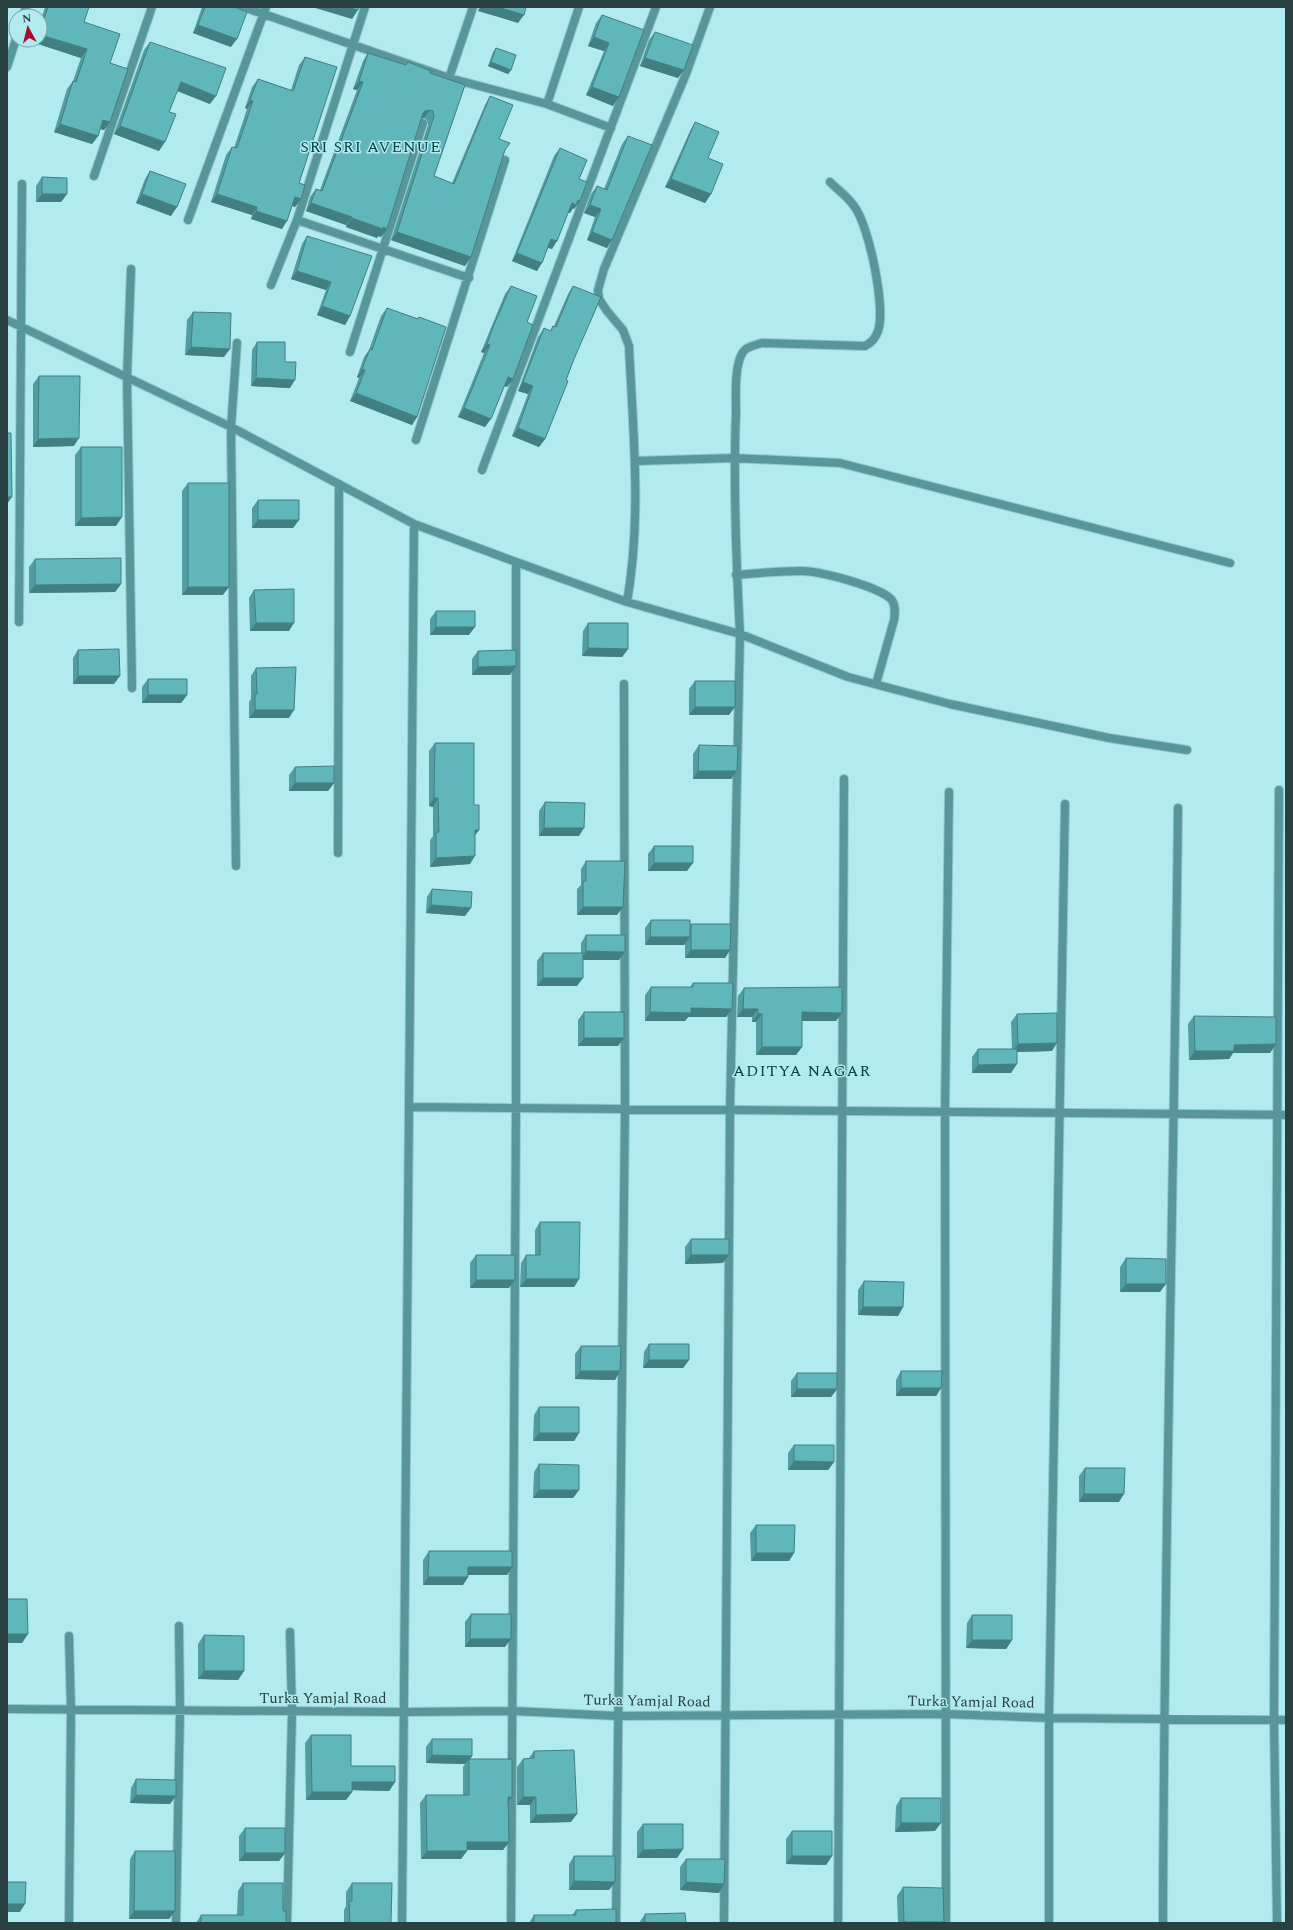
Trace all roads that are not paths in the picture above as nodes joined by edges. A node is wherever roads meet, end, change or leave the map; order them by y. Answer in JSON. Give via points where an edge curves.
{"nodes":[{"id":1,"x":152,"y":7,"type":"edge"},
{"id":2,"x":243,"y":7,"type":"edge"},
{"id":3,"x":365,"y":7,"type":"edge"},
{"id":4,"x":473,"y":7,"type":"edge"},
{"id":5,"x":578,"y":7,"type":"edge"},
{"id":6,"x":656,"y":7,"type":"edge"},
{"id":7,"x":710,"y":7,"type":"edge"},
{"id":8,"x":265,"y":11,"type":"edge"},
{"id":9,"x":352,"y":44,"type":"junction"},
{"id":10,"x":13,"y":48,"type":"edge"},
{"id":11,"x":7,"y":67,"type":"edge"},
{"id":12,"x":449,"y":78,"type":"junction"},
{"id":13,"x":547,"y":104,"type":"junction"},
{"id":14,"x":423,"y":123,"type":"edge"},
{"id":15,"x":611,"y":128,"type":"junction"},
{"id":16,"x":505,"y":160,"type":"edge"},
{"id":17,"x":94,"y":176,"type":"dead end"},
{"id":18,"x":830,"y":182,"type":"dead end"},
{"id":19,"x":22,"y":184,"type":"dead end"},
{"id":20,"x":188,"y":220,"type":"dead end"},
{"id":21,"x":297,"y":220,"type":"junction"},
{"id":22,"x":384,"y":249,"type":"junction"},
{"id":23,"x":131,"y":269,"type":"dead end"},
{"id":24,"x":469,"y":278,"type":"junction"},
{"id":25,"x":271,"y":285,"type":"dead end"},
{"id":26,"x":7,"y":320,"type":"edge"},
{"id":27,"x":21,"y":328,"type":"junction"},
{"id":28,"x":237,"y":343,"type":"dead end"},
{"id":29,"x":350,"y":352,"type":"dead end"},
{"id":30,"x":126,"y":377,"type":"junction"},
{"id":31,"x":231,"y":427,"type":"junction"},
{"id":32,"x":416,"y":440,"type":"dead end"},
{"id":33,"x":734,"y":458,"type":"junction"},
{"id":34,"x":635,"y":461,"type":"junction"},
{"id":35,"x":482,"y":470,"type":"dead end"},
{"id":36,"x":339,"y":484,"type":"junction"},
{"id":37,"x":414,"y":524,"type":"junction"},
{"id":38,"x":516,"y":562,"type":"junction"},
{"id":39,"x":1230,"y":563,"type":"dead end"},
{"id":40,"x":736,"y":575,"type":"junction"},
{"id":41,"x":627,"y":602,"type":"junction"},
{"id":42,"x":19,"y":622,"type":"dead end"},
{"id":43,"x":740,"y":634,"type":"junction"},
{"id":44,"x":624,"y":684,"type":"dead end"},
{"id":45,"x":876,"y":684,"type":"junction"},
{"id":46,"x":132,"y":688,"type":"dead end"},
{"id":47,"x":1187,"y":750,"type":"dead end"},
{"id":48,"x":844,"y":779,"type":"dead end"},
{"id":49,"x":1279,"y":790,"type":"dead end"},
{"id":50,"x":950,"y":792,"type":"dead end"},
{"id":51,"x":1065,"y":804,"type":"dead end"},
{"id":52,"x":1178,"y":808,"type":"dead end"},
{"id":53,"x":338,"y":853,"type":"dead end"},
{"id":54,"x":236,"y":866,"type":"dead end"},
{"id":55,"x":409,"y":1107,"type":"junction"},
{"id":56,"x":516,"y":1108,"type":"junction"},
{"id":57,"x":625,"y":1109,"type":"junction"},
{"id":58,"x":730,"y":1110,"type":"junction"},
{"id":59,"x":842,"y":1111,"type":"junction"},
{"id":60,"x":945,"y":1112,"type":"junction"},
{"id":61,"x":1060,"y":1113,"type":"junction"},
{"id":62,"x":1175,"y":1114,"type":"junction"},
{"id":63,"x":1276,"y":1115,"type":"junction"},
{"id":64,"x":1286,"y":1115,"type":"edge"},
{"id":65,"x":179,"y":1626,"type":"dead end"},
{"id":66,"x":290,"y":1632,"type":"dead end"},
{"id":67,"x":69,"y":1636,"type":"dead end"},
{"id":68,"x":7,"y":1709,"type":"edge"},
{"id":69,"x":71,"y":1710,"type":"junction"},
{"id":70,"x":180,"y":1711,"type":"junction"},
{"id":71,"x":513,"y":1711,"type":"junction"},
{"id":72,"x":292,"y":1712,"type":"junction"},
{"id":73,"x":404,"y":1712,"type":"junction"},
{"id":74,"x":840,"y":1714,"type":"junction"},
{"id":75,"x":946,"y":1714,"type":"junction"},
{"id":76,"x":618,"y":1716,"type":"junction"},
{"id":77,"x":725,"y":1716,"type":"junction"},
{"id":78,"x":1049,"y":1718,"type":"junction"},
{"id":79,"x":1164,"y":1719,"type":"junction"},
{"id":80,"x":1274,"y":1720,"type":"junction"},
{"id":81,"x":1286,"y":1720,"type":"edge"},
{"id":82,"x":69,"y":1923,"type":"edge"},
{"id":83,"x":176,"y":1923,"type":"edge"},
{"id":84,"x":287,"y":1923,"type":"edge"},
{"id":85,"x":402,"y":1923,"type":"edge"},
{"id":86,"x":511,"y":1923,"type":"edge"},
{"id":87,"x":616,"y":1923,"type":"edge"},
{"id":88,"x":724,"y":1923,"type":"edge"},
{"id":89,"x":838,"y":1923,"type":"edge"},
{"id":90,"x":946,"y":1923,"type":"edge"},
{"id":91,"x":1048,"y":1923,"type":"edge"},
{"id":92,"x":1163,"y":1923,"type":"edge"},
{"id":93,"x":1277,"y":1923,"type":"edge"}],
"edges":[{"from":1,"to":17,"type":"street"},
{"from":2,"to":8,"type":"street"},
{"from":3,"to":9,"type":"street"},
{"from":4,"to":12,"type":"street"},
{"from":5,"to":13,"type":"street"},
{"from":6,"to":15,"type":"street"},
{"from":7,"to":34,"type":"street","via":[[686,74],[604,269],[598,290],[599,299],[623,330],[628,342]]},
{"from":8,"to":9,"type":"street"},
{"from":8,"to":20,"type":"street"},
{"from":9,"to":12,"type":"street"},
{"from":9,"to":21,"type":"street"},
{"from":10,"to":11,"type":"street"},
{"from":12,"to":13,"type":"street"},
{"from":13,"to":15,"type":"street"},
{"from":14,"to":22,"type":"street"},
{"from":15,"to":35,"type":"street"},
{"from":16,"to":24,"type":"street"},
{"from":18,"to":33,"type":"street","via":[[855,206],[866,232],[879,297],[879,329],[874,341],[865,346],[762,344],[743,351],[737,379]]},
{"from":19,"to":27,"type":"street"},
{"from":21,"to":22,"type":"street"},
{"from":21,"to":25,"type":"street"},
{"from":22,"to":24,"type":"street"},
{"from":22,"to":29,"type":"street"},
{"from":23,"to":30,"type":"street"},
{"from":24,"to":32,"type":"street"},
{"from":26,"to":27,"type":"street"},
{"from":27,"to":30,"type":"street"},
{"from":27,"to":42,"type":"street"},
{"from":28,"to":31,"type":"street"},
{"from":30,"to":31,"type":"street"},
{"from":30,"to":46,"type":"street"},
{"from":31,"to":36,"type":"street"},
{"from":31,"to":54,"type":"street"},
{"from":33,"to":34,"type":"street"},
{"from":33,"to":39,"type":"street","via":[[840,464]]},
{"from":33,"to":40,"type":"street"},
{"from":34,"to":41,"type":"street","via":[[635,535],[633,570]]},
{"from":36,"to":37,"type":"street"},
{"from":36,"to":53,"type":"street"},
{"from":37,"to":38,"type":"street"},
{"from":37,"to":55,"type":"street"},
{"from":38,"to":41,"type":"street"},
{"from":38,"to":56,"type":"street"},
{"from":40,"to":43,"type":"street"},
{"from":40,"to":45,"type":"street","via":[[802,571],[840,578],[880,592],[892,600],[894,620]]},
{"from":41,"to":43,"type":"street"},
{"from":43,"to":45,"type":"street","via":[[840,674]]},
{"from":43,"to":58,"type":"street"},
{"from":44,"to":57,"type":"street"},
{"from":45,"to":47,"type":"street","via":[[950,704],[1109,738]]},
{"from":48,"to":59,"type":"street"},
{"from":49,"to":63,"type":"street"},
{"from":50,"to":60,"type":"street"},
{"from":51,"to":61,"type":"street"},
{"from":52,"to":62,"type":"street"},
{"from":55,"to":56,"type":"street"},
{"from":55,"to":73,"type":"street"},
{"from":56,"to":57,"type":"street"},
{"from":56,"to":71,"type":"street"},
{"from":57,"to":58,"type":"street"},
{"from":57,"to":76,"type":"street"},
{"from":58,"to":59,"type":"street"},
{"from":58,"to":77,"type":"street"},
{"from":59,"to":60,"type":"street"},
{"from":59,"to":74,"type":"street"},
{"from":60,"to":61,"type":"street"},
{"from":60,"to":75,"type":"street"},
{"from":61,"to":62,"type":"street"},
{"from":61,"to":78,"type":"street"},
{"from":62,"to":63,"type":"street"},
{"from":62,"to":79,"type":"street"},
{"from":63,"to":64,"type":"street"},
{"from":63,"to":80,"type":"street"},
{"from":65,"to":70,"type":"street"},
{"from":66,"to":72,"type":"street"},
{"from":67,"to":69,"type":"street"},
{"from":68,"to":69,"type":"street","name":"Turka Yamjal Road"},
{"from":69,"to":70,"type":"street","name":"Turka Yamjal Road"},
{"from":69,"to":82,"type":"street"},
{"from":70,"to":72,"type":"street","name":"Turka Yamjal Road"},
{"from":70,"to":83,"type":"street"},
{"from":71,"to":73,"type":"street","name":"Turka Yamjal Road"},
{"from":71,"to":76,"type":"street","name":"Turka Yamjal Road"},
{"from":71,"to":86,"type":"street"},
{"from":72,"to":73,"type":"street","name":"Turka Yamjal Road"},
{"from":72,"to":84,"type":"street"},
{"from":73,"to":85,"type":"street"},
{"from":74,"to":75,"type":"street","name":"Turka Yamjal Road"},
{"from":74,"to":77,"type":"street","name":"Turka Yamjal Road"},
{"from":74,"to":89,"type":"street"},
{"from":75,"to":78,"type":"street","name":"Turka Yamjal Road"},
{"from":75,"to":90,"type":"street"},
{"from":76,"to":77,"type":"street","name":"Turka Yamjal Road"},
{"from":76,"to":87,"type":"street"},
{"from":77,"to":88,"type":"street"},
{"from":78,"to":79,"type":"street","name":"Turka Yamjal Road"},
{"from":78,"to":91,"type":"street"},
{"from":79,"to":80,"type":"street","name":"Turka Yamjal Road"},
{"from":79,"to":92,"type":"street"},
{"from":80,"to":81,"type":"street","name":"Turka Yamjal Road"},
{"from":80,"to":93,"type":"street"}]}
